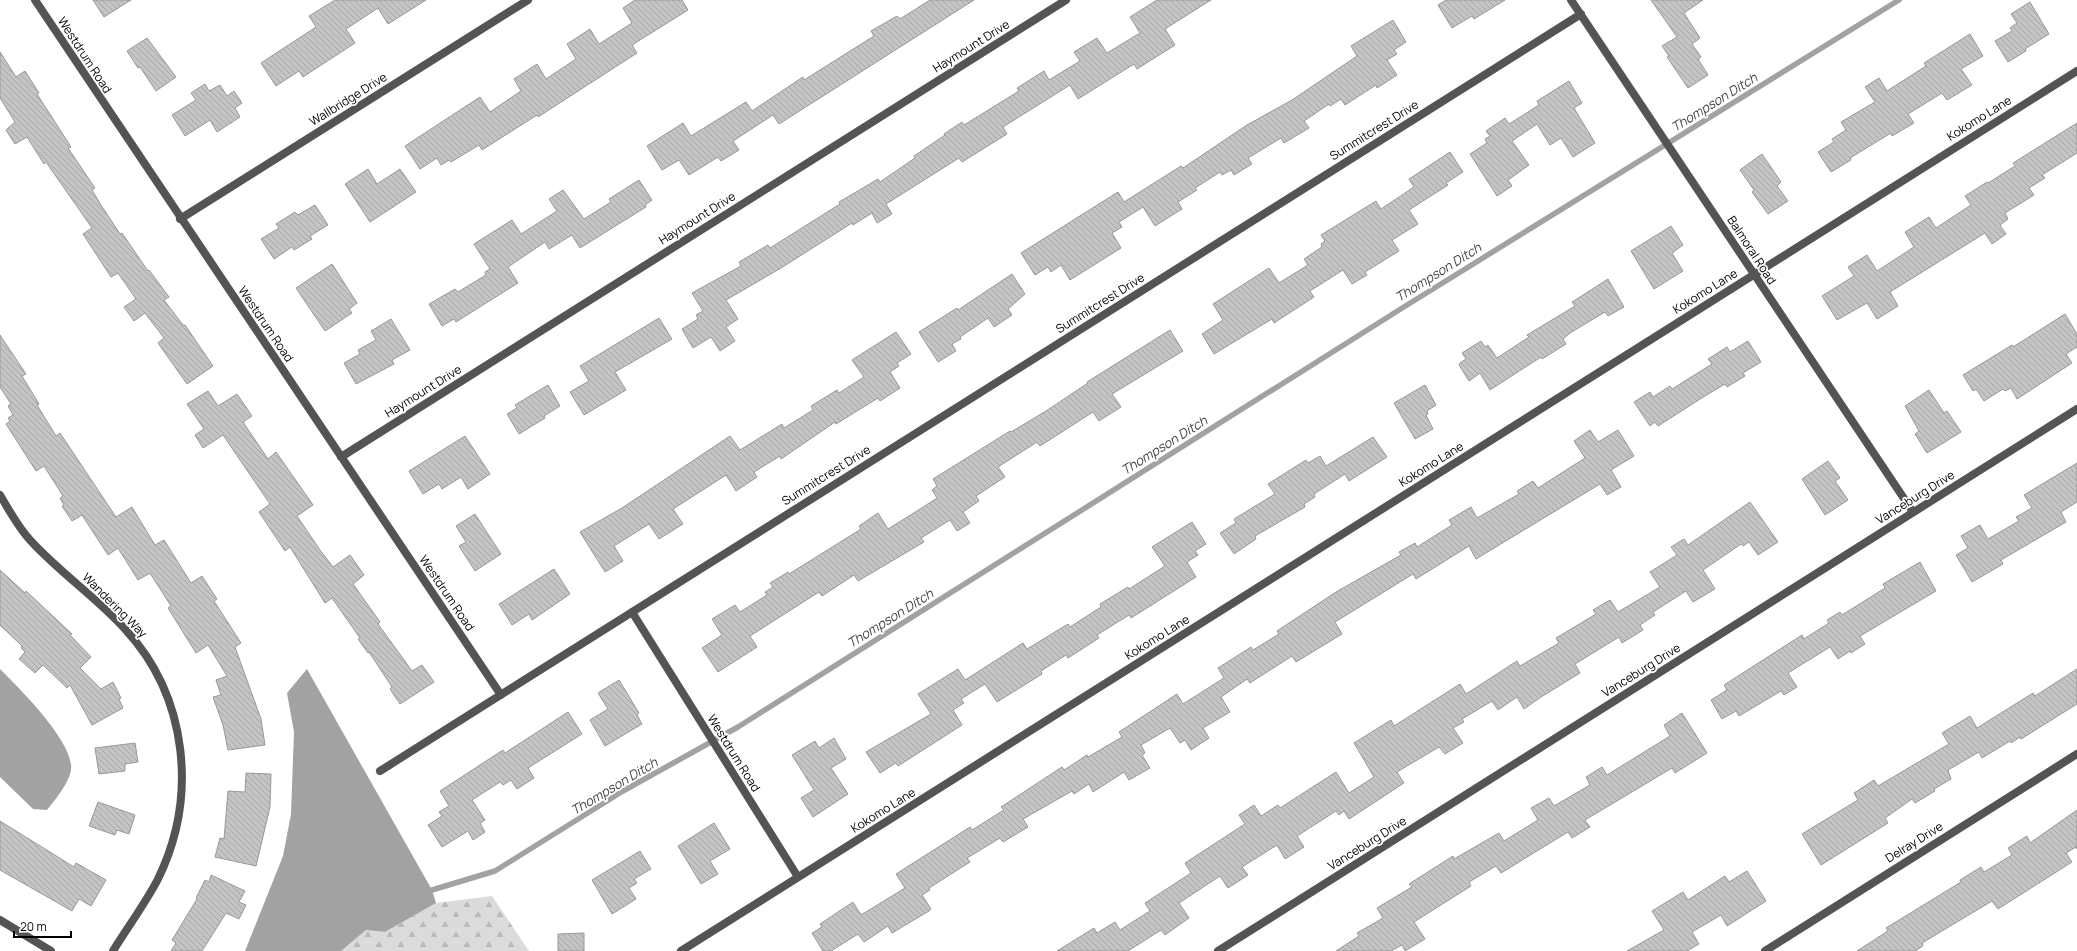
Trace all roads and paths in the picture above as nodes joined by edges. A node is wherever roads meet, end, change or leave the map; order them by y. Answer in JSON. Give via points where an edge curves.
{"nodes":[{"id":1,"x":35,"y":0,"type":"edge"},
{"id":2,"x":528,"y":0,"type":"edge"},
{"id":3,"x":1066,"y":0,"type":"edge"},
{"id":4,"x":1571,"y":0,"type":"edge"},
{"id":5,"x":1581,"y":14,"type":"junction"},
{"id":6,"x":2077,"y":71,"type":"edge"},
{"id":7,"x":180,"y":219,"type":"junction"},
{"id":8,"x":1754,"y":275,"type":"junction"},
{"id":9,"x":2077,"y":409,"type":"edge"},
{"id":10,"x":341,"y":457,"type":"junction"},
{"id":11,"x":0,"y":495,"type":"edge"},
{"id":12,"x":1913,"y":512,"type":"junction"},
{"id":13,"x":632,"y":612,"type":"junction"},
{"id":14,"x":500,"y":695,"type":"junction"},
{"id":15,"x":2077,"y":754,"type":"edge"},
{"id":16,"x":380,"y":771,"type":"dead end"},
{"id":17,"x":798,"y":878,"type":"junction"},
{"id":18,"x":0,"y":920,"type":"edge"},
{"id":19,"x":51,"y":951,"type":"edge"},
{"id":20,"x":112,"y":951,"type":"edge"},
{"id":21,"x":681,"y":951,"type":"edge"},
{"id":22,"x":1218,"y":951,"type":"edge"},
{"id":23,"x":1765,"y":951,"type":"edge"}],
"edges":[{"from":1,"to":7,"type":"street","name":"Westdrum Road"},
{"from":2,"to":7,"type":"street","name":"Wallbridge Drive"},
{"from":3,"to":10,"type":"street","name":"Haymount Drive"},
{"from":4,"to":5,"type":"street","name":"Balmoral Road"},
{"from":5,"to":8,"type":"street","name":"Balmoral Road"},
{"from":5,"to":13,"type":"street","name":"Summitcrest Drive"},
{"from":6,"to":8,"type":"street","name":"Kokomo Lane"},
{"from":7,"to":10,"type":"street","name":"Westdrum Road"},
{"from":8,"to":12,"type":"street","name":"Balmoral Road"},
{"from":8,"to":17,"type":"street","name":"Kokomo Lane"},
{"from":9,"to":12,"type":"street","name":"Vanceburg Drive"},
{"from":10,"to":14,"type":"street","name":"Westdrum Road"},
{"from":11,"to":20,"type":"street","name":"Wandering Way","via":[[29,539],[125,628],[145,652],[165,689],[180,740],[183,771],[174,839],[157,881]]},
{"from":12,"to":22,"type":"street","name":"Vanceburg Drive"},
{"from":13,"to":14,"type":"street"},
{"from":13,"to":17,"type":"street","name":"Westdrum Road"},
{"from":14,"to":16,"type":"street"},
{"from":15,"to":23,"type":"street","name":"Delray Drive"},
{"from":17,"to":21,"type":"street"},
{"from":18,"to":19,"type":"street"}]}
